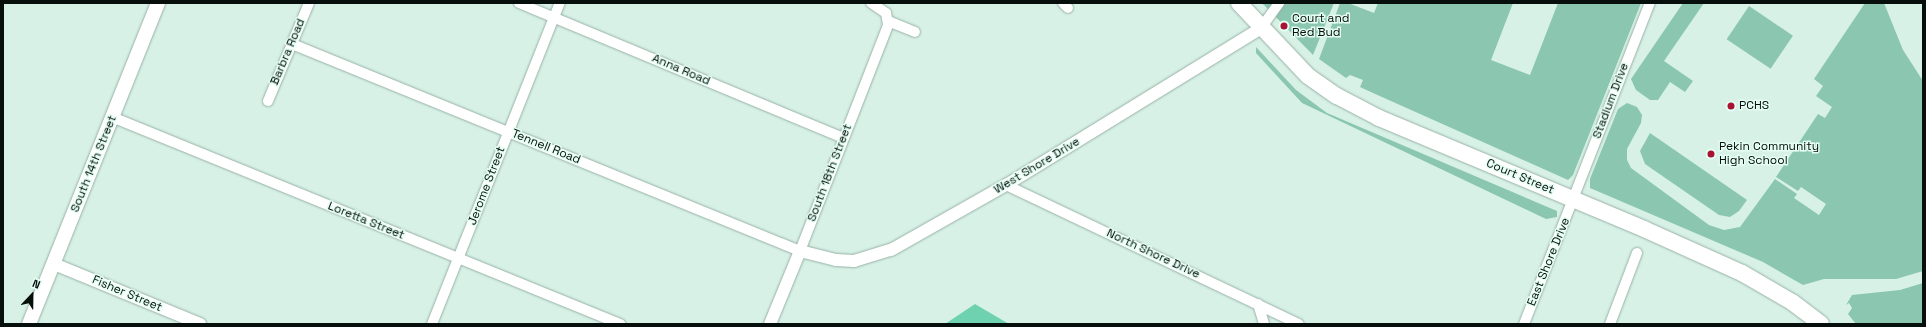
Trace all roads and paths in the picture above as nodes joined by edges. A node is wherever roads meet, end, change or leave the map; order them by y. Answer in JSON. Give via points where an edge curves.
{"nodes":[{"id":1,"x":158,"y":3,"type":"edge"},
{"id":2,"x":309,"y":3,"type":"edge"},
{"id":3,"x":518,"y":3,"type":"edge"},
{"id":4,"x":560,"y":3,"type":"edge"},
{"id":5,"x":871,"y":3,"type":"edge"},
{"id":6,"x":1239,"y":3,"type":"edge"},
{"id":7,"x":1279,"y":3,"type":"edge"},
{"id":8,"x":1650,"y":3,"type":"edge"},
{"id":9,"x":554,"y":18,"type":"junction"},
{"id":10,"x":888,"y":21,"type":"junction"},
{"id":11,"x":1261,"y":28,"type":"junction"},
{"id":12,"x":915,"y":32,"type":"dead end"},
{"id":13,"x":292,"y":44,"type":"junction"},
{"id":14,"x":268,"y":101,"type":"dead end"},
{"id":15,"x":112,"y":117,"type":"junction"},
{"id":16,"x":508,"y":132,"type":"junction"},
{"id":17,"x":843,"y":138,"type":"junction"},
{"id":18,"x":1006,"y":185,"type":"junction"},
{"id":19,"x":1574,"y":199,"type":"junction"},
{"id":20,"x":800,"y":251,"type":"junction"},
{"id":21,"x":1637,"y":253,"type":"dead end"},
{"id":22,"x":458,"y":258,"type":"junction"},
{"id":23,"x":54,"y":264,"type":"junction"},
{"id":24,"x":1258,"y":304,"type":"junction"},
{"id":25,"x":29,"y":324,"type":"edge"},
{"id":26,"x":200,"y":324,"type":"edge"},
{"id":27,"x":432,"y":324,"type":"edge"},
{"id":28,"x":620,"y":324,"type":"edge"},
{"id":29,"x":770,"y":324,"type":"edge"},
{"id":30,"x":1264,"y":324,"type":"edge"},
{"id":31,"x":1299,"y":324,"type":"edge"},
{"id":32,"x":1524,"y":324,"type":"edge"},
{"id":33,"x":1610,"y":324,"type":"edge"},
{"id":34,"x":1821,"y":324,"type":"edge"}],
"edges":[{"from":1,"to":15,"type":"main road","name":"South 14th Street"},
{"from":2,"to":13,"type":"street","name":"Barbra Road"},
{"from":3,"to":9,"type":"street","name":"Anna Road"},
{"from":4,"to":9,"type":"street","name":"Jerome Street"},
{"from":5,"to":10,"type":"street","via":[[883,8]]},
{"from":6,"to":11,"type":"main road","name":"Court Street"},
{"from":7,"to":11,"type":"street"},
{"from":8,"to":19,"type":"street","name":"Stadium Drive"},
{"from":9,"to":16,"type":"street","name":"Jerome Street"},
{"from":9,"to":17,"type":"street","name":"Anna Road"},
{"from":10,"to":12,"type":"street"},
{"from":10,"to":17,"type":"street","name":"South 18th Street"},
{"from":11,"to":18,"type":"street","name":"West Shore Drive"},
{"from":11,"to":19,"type":"main road","name":"Court Street","via":[[1308,76],[1337,96],[1379,118]]},
{"from":13,"to":14,"type":"street","name":"Barbra Road"},
{"from":13,"to":16,"type":"street","name":"Tennell Road"},
{"from":15,"to":22,"type":"street","name":"Loretta Street"},
{"from":15,"to":23,"type":"main road","name":"South 14th Street"},
{"from":16,"to":20,"type":"street","name":"Tennell Road"},
{"from":16,"to":22,"type":"street","name":"Jerome Street"},
{"from":17,"to":20,"type":"street","name":"South 18th Street"},
{"from":18,"to":20,"type":"street","name":"West Shore Drive","via":[[874,257],[854,261],[836,260]]},
{"from":18,"to":24,"type":"street","name":"North Shore Drive"},
{"from":19,"to":32,"type":"street","name":"East Shore Drive"},
{"from":19,"to":34,"type":"main road","name":"Court Street","via":[[1742,273],[1792,302]]},
{"from":20,"to":29,"type":"street","name":"South 18th Street"},
{"from":21,"to":33,"type":"street"},
{"from":22,"to":27,"type":"street","name":"Jerome Street"},
{"from":22,"to":28,"type":"street","name":"Loretta Street"},
{"from":23,"to":25,"type":"main road","name":"South 14th Street"},
{"from":23,"to":26,"type":"street","name":"Fisher Street"},
{"from":24,"to":30,"type":"street"},
{"from":24,"to":31,"type":"street","name":"North Shore Drive"}]}
